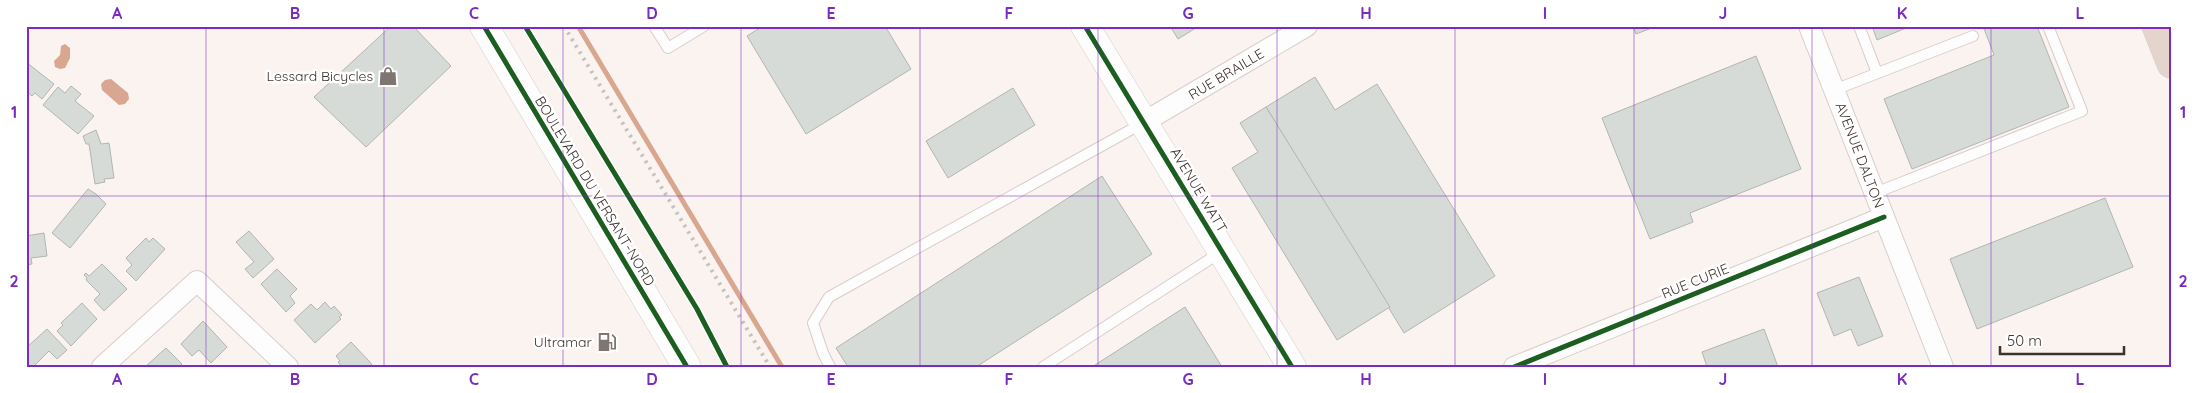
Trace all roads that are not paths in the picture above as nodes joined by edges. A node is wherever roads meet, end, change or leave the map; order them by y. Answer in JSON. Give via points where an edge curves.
{"nodes":[{"id":1,"x":484,"y":26,"type":"edge"},
{"id":2,"x":654,"y":26,"type":"edge"},
{"id":3,"x":704,"y":26,"type":"edge"},
{"id":4,"x":1085,"y":26,"type":"edge"},
{"id":5,"x":1307,"y":26,"type":"edge"},
{"id":6,"x":1809,"y":26,"type":"edge"},
{"id":7,"x":1859,"y":26,"type":"edge"},
{"id":8,"x":2048,"y":26,"type":"edge"},
{"id":9,"x":2156,"y":26,"type":"edge"},
{"id":10,"x":1974,"y":36,"type":"dead end"},
{"id":11,"x":2171,"y":64,"type":"edge"},
{"id":12,"x":1878,"y":73,"type":"junction"},
{"id":13,"x":1834,"y":90,"type":"junction"},
{"id":14,"x":1144,"y":122,"type":"junction"},
{"id":15,"x":1875,"y":193,"type":"junction"},
{"id":16,"x":1884,"y":217,"type":"junction"},
{"id":17,"x":1223,"y":251,"type":"junction"},
{"id":18,"x":102,"y":367,"type":"edge"},
{"id":19,"x":288,"y":367,"type":"edge"},
{"id":20,"x":688,"y":367,"type":"edge"},
{"id":21,"x":830,"y":367,"type":"edge"},
{"id":22,"x":1043,"y":367,"type":"edge"},
{"id":23,"x":1292,"y":367,"type":"edge"},
{"id":24,"x":1514,"y":367,"type":"edge"},
{"id":25,"x":1943,"y":367,"type":"edge"}],
"edges":[{"from":1,"to":20,"type":"street","name":"BOULEVARD DU VERSANT-NORD"},
{"from":2,"to":3,"type":"lane","via":[[668,48]]},
{"from":4,"to":14,"type":"street","name":"AVENUE WATT"},
{"from":5,"to":14,"type":"street","name":"RUE BRAILLE"},
{"from":6,"to":13,"type":"street","name":"AVENUE DALTON"},
{"from":7,"to":12,"type":"lane"},
{"from":8,"to":15,"type":"lane","via":[[2082,111]]},
{"from":9,"to":11,"type":"highway"},
{"from":10,"to":12,"type":"lane"},
{"from":12,"to":13,"type":"lane"},
{"from":13,"to":15,"type":"street","name":"AVENUE DALTON"},
{"from":14,"to":17,"type":"street","name":"AVENUE WATT"},
{"from":14,"to":21,"type":"lane","via":[[829,297],[813,323]]},
{"from":15,"to":16,"type":"street","name":"AVENUE DALTON"},
{"from":16,"to":24,"type":"street","name":"RUE CURIE"},
{"from":16,"to":25,"type":"street","name":"AVENUE DALTON"},
{"from":17,"to":22,"type":"lane"},
{"from":17,"to":23,"type":"street","name":"AVENUE WATT"},
{"from":18,"to":19,"type":"street","via":[[197,280]]}]}
